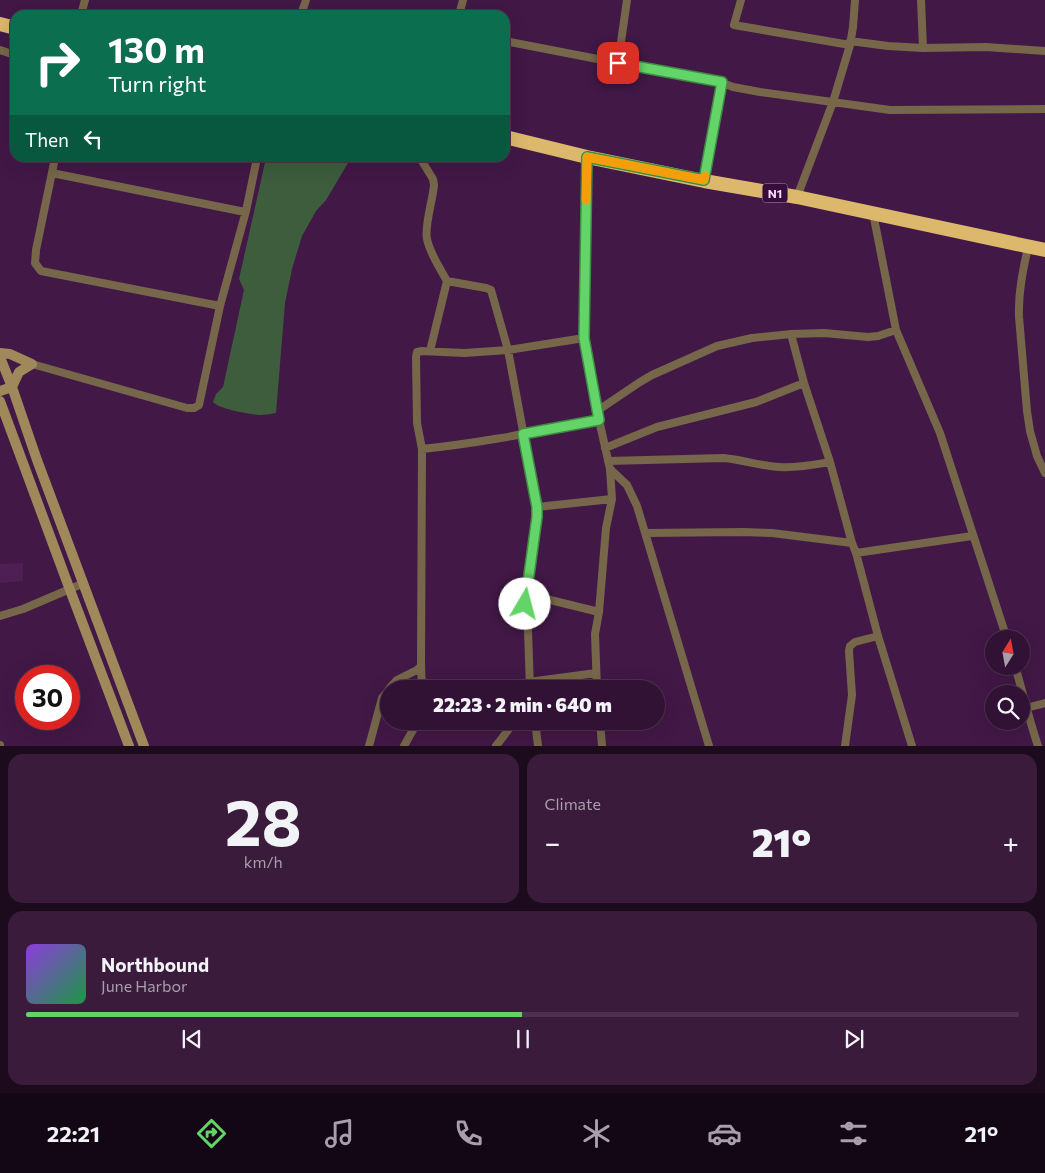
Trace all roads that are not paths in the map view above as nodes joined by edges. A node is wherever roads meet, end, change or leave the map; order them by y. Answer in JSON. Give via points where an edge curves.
{"nodes":[{"id":1,"x":627,"y":0,"type":"edge"},
{"id":2,"x":741,"y":0,"type":"edge"},
{"id":3,"x":855,"y":0,"type":"edge"},
{"id":4,"x":921,"y":0,"type":"edge"},
{"id":5,"x":510,"y":42,"type":"edge"},
{"id":6,"x":850,"y":43,"type":"junction"},
{"id":7,"x":923,"y":48,"type":"junction"},
{"id":8,"x":1045,"y":51,"type":"edge"},
{"id":9,"x":618,"y":63,"type":"junction"},
{"id":10,"x":722,"y":82,"type":"junction"},
{"id":11,"x":833,"y":102,"type":"junction"},
{"id":12,"x":1045,"y":109,"type":"edge"},
{"id":13,"x":510,"y":138,"type":"edge"},
{"id":14,"x":587,"y":157,"type":"junction"},
{"id":15,"x":55,"y":162,"type":"edge"},
{"id":16,"x":256,"y":162,"type":"edge"},
{"id":17,"x":422,"y":162,"type":"edge"},
{"id":18,"x":52,"y":173,"type":"junction"},
{"id":19,"x":704,"y":180,"type":"junction"},
{"id":20,"x":797,"y":197,"type":"junction"},
{"id":21,"x":245,"y":212,"type":"junction"},
{"id":22,"x":873,"y":213,"type":"junction"},
{"id":23,"x":1028,"y":247,"type":"junction"},
{"id":24,"x":1044,"y":248,"type":"edge"},
{"id":25,"x":447,"y":281,"type":"junction"},
{"id":26,"x":220,"y":306,"type":"junction"},
{"id":27,"x":896,"y":330,"type":"junction"},
{"id":28,"x":791,"y":334,"type":"junction"},
{"id":29,"x":584,"y":338,"type":"junction"},
{"id":30,"x":508,"y":350,"type":"junction"},
{"id":31,"x":430,"y":351,"type":"junction"},
{"id":32,"x":0,"y":353,"type":"edge"},
{"id":33,"x":0,"y":357,"type":"edge"},
{"id":34,"x":32,"y":364,"type":"junction"},
{"id":35,"x":804,"y":383,"type":"junction"},
{"id":36,"x":12,"y":387,"type":"junction"},
{"id":37,"x":0,"y":391,"type":"edge"},
{"id":38,"x":0,"y":401,"type":"edge"},
{"id":39,"x":598,"y":415,"type":"junction"},
{"id":40,"x":523,"y":434,"type":"junction"},
{"id":41,"x":605,"y":448,"type":"junction"},
{"id":42,"x":422,"y":449,"type":"junction"},
{"id":43,"x":830,"y":462,"type":"junction"},
{"id":44,"x":609,"y":465,"type":"junction"},
{"id":45,"x":1045,"y":473,"type":"edge"},
{"id":46,"x":612,"y":499,"type":"junction"},
{"id":47,"x":537,"y":507,"type":"junction"},
{"id":48,"x":646,"y":533,"type":"junction"},
{"id":49,"x":972,"y":536,"type":"junction"},
{"id":50,"x":852,"y":543,"type":"junction"},
{"id":51,"x":856,"y":553,"type":"junction"},
{"id":52,"x":84,"y":583,"type":"junction"},
{"id":53,"x":70,"y":590,"type":"junction"},
{"id":54,"x":526,"y":594,"type":"junction"},
{"id":55,"x":599,"y":612,"type":"junction"},
{"id":56,"x":0,"y":616,"type":"edge"},
{"id":57,"x":1004,"y":630,"type":"edge"},
{"id":58,"x":878,"y":636,"type":"junction"},
{"id":59,"x":421,"y":666,"type":"junction"},
{"id":60,"x":596,"y":673,"type":"junction"},
{"id":61,"x":397,"y":680,"type":"edge"},
{"id":62,"x":422,"y":680,"type":"edge"},
{"id":63,"x":530,"y":680,"type":"edge"},
{"id":64,"x":558,"y":680,"type":"edge"},
{"id":65,"x":597,"y":680,"type":"edge"},
{"id":66,"x":1045,"y":703,"type":"edge"},
{"id":67,"x":380,"y":705,"type":"edge"},
{"id":68,"x":1030,"y":707,"type":"edge"},
{"id":69,"x":1030,"y":721,"type":"edge"},
{"id":70,"x":413,"y":730,"type":"edge"},
{"id":71,"x":508,"y":730,"type":"edge"},
{"id":72,"x":536,"y":730,"type":"edge"},
{"id":73,"x":601,"y":730,"type":"edge"},
{"id":74,"x":140,"y":744,"type":"edge"},
{"id":75,"x":129,"y":746,"type":"edge"},
{"id":76,"x":369,"y":746,"type":"edge"},
{"id":77,"x":404,"y":746,"type":"edge"},
{"id":78,"x":496,"y":746,"type":"edge"},
{"id":79,"x":538,"y":746,"type":"edge"},
{"id":80,"x":602,"y":746,"type":"edge"},
{"id":81,"x":710,"y":746,"type":"edge"},
{"id":82,"x":845,"y":746,"type":"edge"},
{"id":83,"x":912,"y":746,"type":"edge"},
{"id":84,"x":1038,"y":746,"type":"edge"}],
"edges":[{"from":1,"to":9,"type":"street"},
{"from":2,"to":6,"type":"street","via":[[734,25]]},
{"from":3,"to":6,"type":"street"},
{"from":4,"to":7,"type":"street"},
{"from":5,"to":9,"type":"street"},
{"from":6,"to":7,"type":"street"},
{"from":6,"to":11,"type":"street"},
{"from":7,"to":8,"type":"street"},
{"from":9,"to":10,"type":"street"},
{"from":10,"to":11,"type":"street","via":[[760,92]]},
{"from":10,"to":19,"type":"street"},
{"from":11,"to":12,"type":"street","via":[[899,111]]},
{"from":11,"to":20,"type":"street"},
{"from":13,"to":14,"type":"highway","number":"N1"},
{"from":14,"to":19,"type":"highway","number":"N1"},
{"from":14,"to":29,"type":"street"},
{"from":15,"to":18,"type":"street"},
{"from":16,"to":21,"type":"street"},
{"from":17,"to":25,"type":"street","via":[[434,185],[426,238]]},
{"from":18,"to":21,"type":"street"},
{"from":18,"to":26,"type":"street","via":[[36,250],[35,263],[41,271]]},
{"from":19,"to":20,"type":"highway","number":"N1"},
{"from":20,"to":22,"type":"highway","number":"N1"},
{"from":21,"to":26,"type":"street"},
{"from":22,"to":23,"type":"highway","number":"N1"},
{"from":22,"to":27,"type":"street"},
{"from":23,"to":24,"type":"highway","number":"N1"},
{"from":23,"to":45,"type":"street","via":[[1020,287],[1019,317],[1030,432]]},
{"from":25,"to":30,"type":"street","via":[[491,290]]},
{"from":25,"to":31,"type":"street"},
{"from":26,"to":34,"type":"street","via":[[199,404],[194,408]]},
{"from":27,"to":28,"type":"street","via":[[878,336]]},
{"from":27,"to":49,"type":"street","via":[[940,433]]},
{"from":28,"to":35,"type":"street"},
{"from":28,"to":39,"type":"street","via":[[752,338],[702,351],[640,382]]},
{"from":29,"to":30,"type":"street"},
{"from":29,"to":39,"type":"street"},
{"from":30,"to":31,"type":"street"},
{"from":30,"to":40,"type":"street"},
{"from":31,"to":42,"type":"street","via":[[417,352],[416,357],[417,423]]},
{"from":32,"to":34,"type":"street"},
{"from":33,"to":36,"type":"street"},
{"from":34,"to":36,"type":"street","via":[[19,372]]},
{"from":35,"to":41,"type":"street","via":[[756,402],[657,427]]},
{"from":35,"to":43,"type":"street"},
{"from":36,"to":37,"type":"street"},
{"from":36,"to":52,"type":"street"},
{"from":38,"to":53,"type":"street"},
{"from":39,"to":40,"type":"street"},
{"from":39,"to":41,"type":"street"},
{"from":40,"to":42,"type":"street"},
{"from":40,"to":47,"type":"street"},
{"from":41,"to":44,"type":"street"},
{"from":42,"to":59,"type":"street"},
{"from":43,"to":44,"type":"street","via":[[792,468],[724,458]]},
{"from":43,"to":50,"type":"street"},
{"from":44,"to":46,"type":"street"},
{"from":44,"to":48,"type":"street","via":[[627,484]]},
{"from":46,"to":47,"type":"street"},
{"from":46,"to":55,"type":"street","via":[[606,528]]},
{"from":47,"to":54,"type":"street"},
{"from":48,"to":50,"type":"street","via":[[772,533]]},
{"from":48,"to":81,"type":"street"},
{"from":49,"to":51,"type":"street"},
{"from":49,"to":57,"type":"street"},
{"from":50,"to":51,"type":"street"},
{"from":51,"to":58,"type":"street"},
{"from":52,"to":53,"type":"street"},
{"from":52,"to":74,"type":"street"},
{"from":53,"to":56,"type":"street"},
{"from":53,"to":75,"type":"street"},
{"from":54,"to":55,"type":"street"},
{"from":54,"to":63,"type":"street"},
{"from":55,"to":60,"type":"street","via":[[595,634]]},
{"from":58,"to":82,"type":"street","via":[[850,646],[852,695]]},
{"from":58,"to":83,"type":"street"},
{"from":59,"to":61,"type":"street"},
{"from":59,"to":62,"type":"street"},
{"from":60,"to":64,"type":"street"},
{"from":60,"to":65,"type":"street"},
{"from":66,"to":68,"type":"street"},
{"from":67,"to":76,"type":"street"},
{"from":69,"to":84,"type":"street"},
{"from":70,"to":77,"type":"street"},
{"from":71,"to":78,"type":"street"},
{"from":72,"to":79,"type":"street"},
{"from":73,"to":80,"type":"street"}]}
